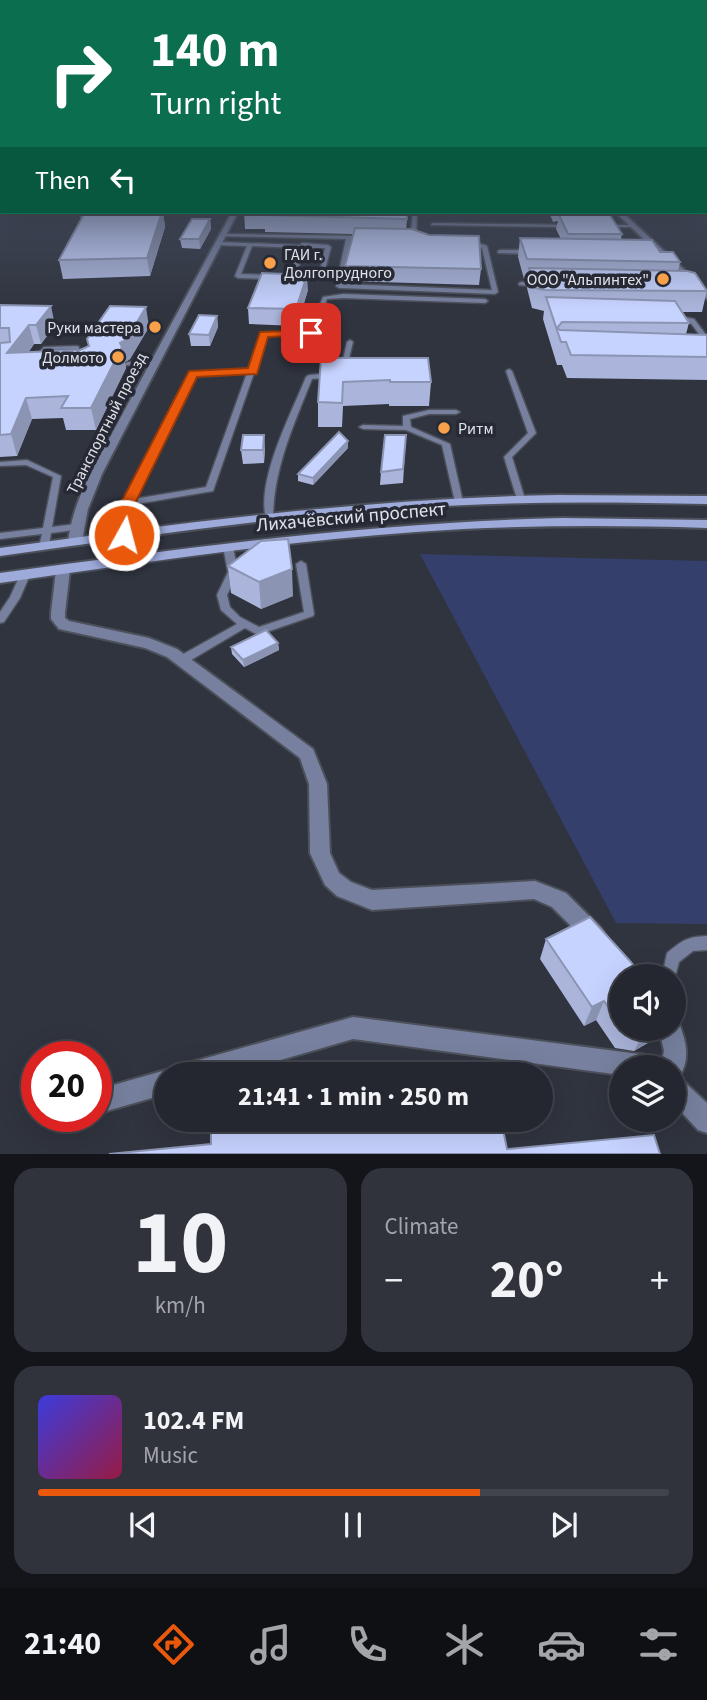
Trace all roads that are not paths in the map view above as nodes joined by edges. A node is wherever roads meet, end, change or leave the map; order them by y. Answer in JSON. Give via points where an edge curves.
{"nodes":[{"id":1,"x":234,"y":214,"type":"edge"},
{"id":2,"x":415,"y":214,"type":"edge"},
{"id":3,"x":620,"y":214,"type":"edge"},
{"id":4,"x":433,"y":224,"type":"dead end"},
{"id":5,"x":569,"y":226,"type":"edge"},
{"id":6,"x":597,"y":226,"type":"edge"},
{"id":7,"x":634,"y":226,"type":"junction"},
{"id":8,"x":223,"y":235,"type":"junction"},
{"id":9,"x":349,"y":238,"type":"junction"},
{"id":10,"x":374,"y":239,"type":"edge"},
{"id":11,"x":400,"y":240,"type":"edge"},
{"id":12,"x":413,"y":240,"type":"junction"},
{"id":13,"x":218,"y":244,"type":"junction"},
{"id":14,"x":421,"y":244,"type":"edge"},
{"id":15,"x":250,"y":245,"type":"junction"},
{"id":16,"x":302,"y":245,"type":"junction"},
{"id":17,"x":459,"y":245,"type":"edge"},
{"id":18,"x":500,"y":252,"type":"dead end"},
{"id":19,"x":539,"y":252,"type":"edge"},
{"id":20,"x":294,"y":274,"type":"junction"},
{"id":21,"x":521,"y":284,"type":"dead end"},
{"id":22,"x":549,"y":285,"type":"edge"},
{"id":23,"x":687,"y":287,"type":"edge"},
{"id":24,"x":698,"y":287,"type":"junction"},
{"id":25,"x":707,"y":296,"type":"edge"},
{"id":26,"x":485,"y":301,"type":"dead end"},
{"id":27,"x":665,"y":317,"type":"edge"},
{"id":28,"x":707,"y":341,"type":"edge"},
{"id":29,"x":350,"y":342,"type":"dead end"},
{"id":30,"x":76,"y":348,"type":"edge"},
{"id":31,"x":46,"y":363,"type":"edge"},
{"id":32,"x":128,"y":364,"type":"dead end"},
{"id":33,"x":155,"y":365,"type":"junction"},
{"id":34,"x":509,"y":370,"type":"dead end"},
{"id":35,"x":253,"y":371,"type":"junction"},
{"id":36,"x":456,"y":412,"type":"dead end"},
{"id":37,"x":363,"y":427,"type":"dead end"},
{"id":38,"x":407,"y":428,"type":"junction"},
{"id":39,"x":0,"y":464,"type":"edge"},
{"id":40,"x":521,"y":499,"type":"junction"},
{"id":41,"x":707,"y":500,"type":"edge"},
{"id":42,"x":459,"y":502,"type":"junction"},
{"id":43,"x":127,"y":503,"type":"junction"},
{"id":44,"x":269,"y":517,"type":"junction"},
{"id":45,"x":707,"y":524,"type":"edge"},
{"id":46,"x":75,"y":527,"type":"junction"},
{"id":47,"x":48,"y":530,"type":"junction"},
{"id":48,"x":124,"y":535,"type":"junction"},
{"id":49,"x":0,"y":536,"type":"edge"},
{"id":50,"x":75,"y":542,"type":"junction"},
{"id":51,"x":44,"y":546,"type":"junction"},
{"id":52,"x":228,"y":547,"type":"junction"},
{"id":53,"x":0,"y":552,"type":"edge"},
{"id":54,"x":302,"y":564,"type":"dead end"},
{"id":55,"x":63,"y":569,"type":"junction"},
{"id":56,"x":25,"y":575,"type":"junction"},
{"id":57,"x":0,"y":578,"type":"edge"},
{"id":58,"x":0,"y":620,"type":"edge"},
{"id":59,"x":244,"y":624,"type":"junction"},
{"id":60,"x":182,"y":660,"type":"junction"},
{"id":61,"x":707,"y":943,"type":"edge"},
{"id":62,"x":608,"y":950,"type":"edge"},
{"id":63,"x":671,"y":964,"type":"edge"},
{"id":64,"x":234,"y":1062,"type":"edge"},
{"id":65,"x":609,"y":1062,"type":"edge"},
{"id":66,"x":154,"y":1085,"type":"edge"},
{"id":67,"x":112,"y":1097,"type":"edge"},
{"id":68,"x":686,"y":1099,"type":"edge"},
{"id":69,"x":707,"y":1121,"type":"edge"}],
"edges":[{"from":1,"to":8,"type":"street","name":"Транспортный проезд"},
{"from":2,"to":12,"type":"lane"},
{"from":3,"to":7,"type":"street"},
{"from":4,"to":5,"type":"lane"},
{"from":6,"to":7,"type":"lane"},
{"from":7,"to":24,"type":"street"},
{"from":8,"to":9,"type":"lane"},
{"from":8,"to":13,"type":"street","name":"Транспортный проезд"},
{"from":9,"to":10,"type":"lane"},
{"from":9,"to":17,"type":"lane","via":[[339,286],[495,292],[484,246]]},
{"from":11,"to":12,"type":"lane"},
{"from":12,"to":14,"type":"lane"},
{"from":13,"to":15,"type":"lane"},
{"from":13,"to":33,"type":"street","name":"Транспортный проезд"},
{"from":15,"to":16,"type":"lane"},
{"from":15,"to":20,"type":"lane","via":[[238,276]]},
{"from":16,"to":20,"type":"lane"},
{"from":16,"to":20,"type":"lane","via":[[328,247],[322,274]]},
{"from":18,"to":19,"type":"lane"},
{"from":21,"to":22,"type":"lane"},
{"from":23,"to":24,"type":"lane"},
{"from":24,"to":25,"type":"street"},
{"from":26,"to":35,"type":"lane","via":[[325,298],[311,333],[264,334]]},
{"from":27,"to":28,"type":"lane","via":[[692,320]]},
{"from":29,"to":44,"type":"lane","via":[[344,369],[309,377],[279,453],[268,498]]},
{"from":30,"to":31,"type":"lane","via":[[46,348],[36,359]]},
{"from":32,"to":33,"type":"lane"},
{"from":33,"to":46,"type":"street","name":"Транспортный проезд"},
{"from":34,"to":40,"type":"lane","via":[[531,433],[508,457]]},
{"from":35,"to":43,"type":"lane","via":[[193,374]]},
{"from":35,"to":43,"type":"lane","via":[[210,489]]},
{"from":36,"to":38,"type":"lane","via":[[406,418]]},
{"from":37,"to":38,"type":"lane"},
{"from":38,"to":42,"type":"lane","via":[[446,444]]},
{"from":39,"to":47,"type":"lane","via":[[27,463],[57,476]]},
{"from":40,"to":41,"type":"main road","name":"Лихачёвский проспект"},
{"from":40,"to":42,"type":"main road","name":"Лихачёвский проспект"},
{"from":42,"to":44,"type":"main road","name":"Лихачёвский проспект"},
{"from":43,"to":48,"type":"lane","via":[[122,514]]},
{"from":44,"to":48,"type":"main road","name":"Лихачёвский проспект"},
{"from":45,"to":52,"type":"main road","name":"Лихачёвский проспект","via":[[502,523]]},
{"from":46,"to":47,"type":"lane"},
{"from":46,"to":50,"type":"street","name":"Транспортный проезд"},
{"from":47,"to":49,"type":"lane"},
{"from":47,"to":51,"type":"lane"},
{"from":48,"to":50,"type":"main road","name":"Лихачёвский проспект"},
{"from":50,"to":51,"type":"main road","name":"Лихачёвский проспект"},
{"from":51,"to":53,"type":"main road","name":"Лихачёвский проспект"},
{"from":52,"to":55,"type":"main road","name":"Лихачёвский проспект"},
{"from":52,"to":59,"type":"lane","via":[[233,572],[222,595],[225,608]]},
{"from":54,"to":59,"type":"lane","via":[[309,614],[266,630]]},
{"from":55,"to":56,"type":"main road","name":"Лихачёвский проспект"},
{"from":55,"to":60,"type":"street","via":[[58,619],[64,625],[149,643]]},
{"from":56,"to":57,"type":"main road","name":"Лихачёвский проспект"},
{"from":56,"to":58,"type":"lane"},
{"from":59,"to":60,"type":"lane"},
{"from":60,"to":62,"type":"street","via":[[307,754],[318,784],[320,853],[332,878],[344,889],[372,900],[535,890],[559,900]]},
{"from":61,"to":63,"type":"lane","via":[[691,944],[672,958]]},
{"from":64,"to":65,"type":"street","via":[[353,1028]]},
{"from":66,"to":67,"type":"street"},
{"from":68,"to":69,"type":"street"}]}
